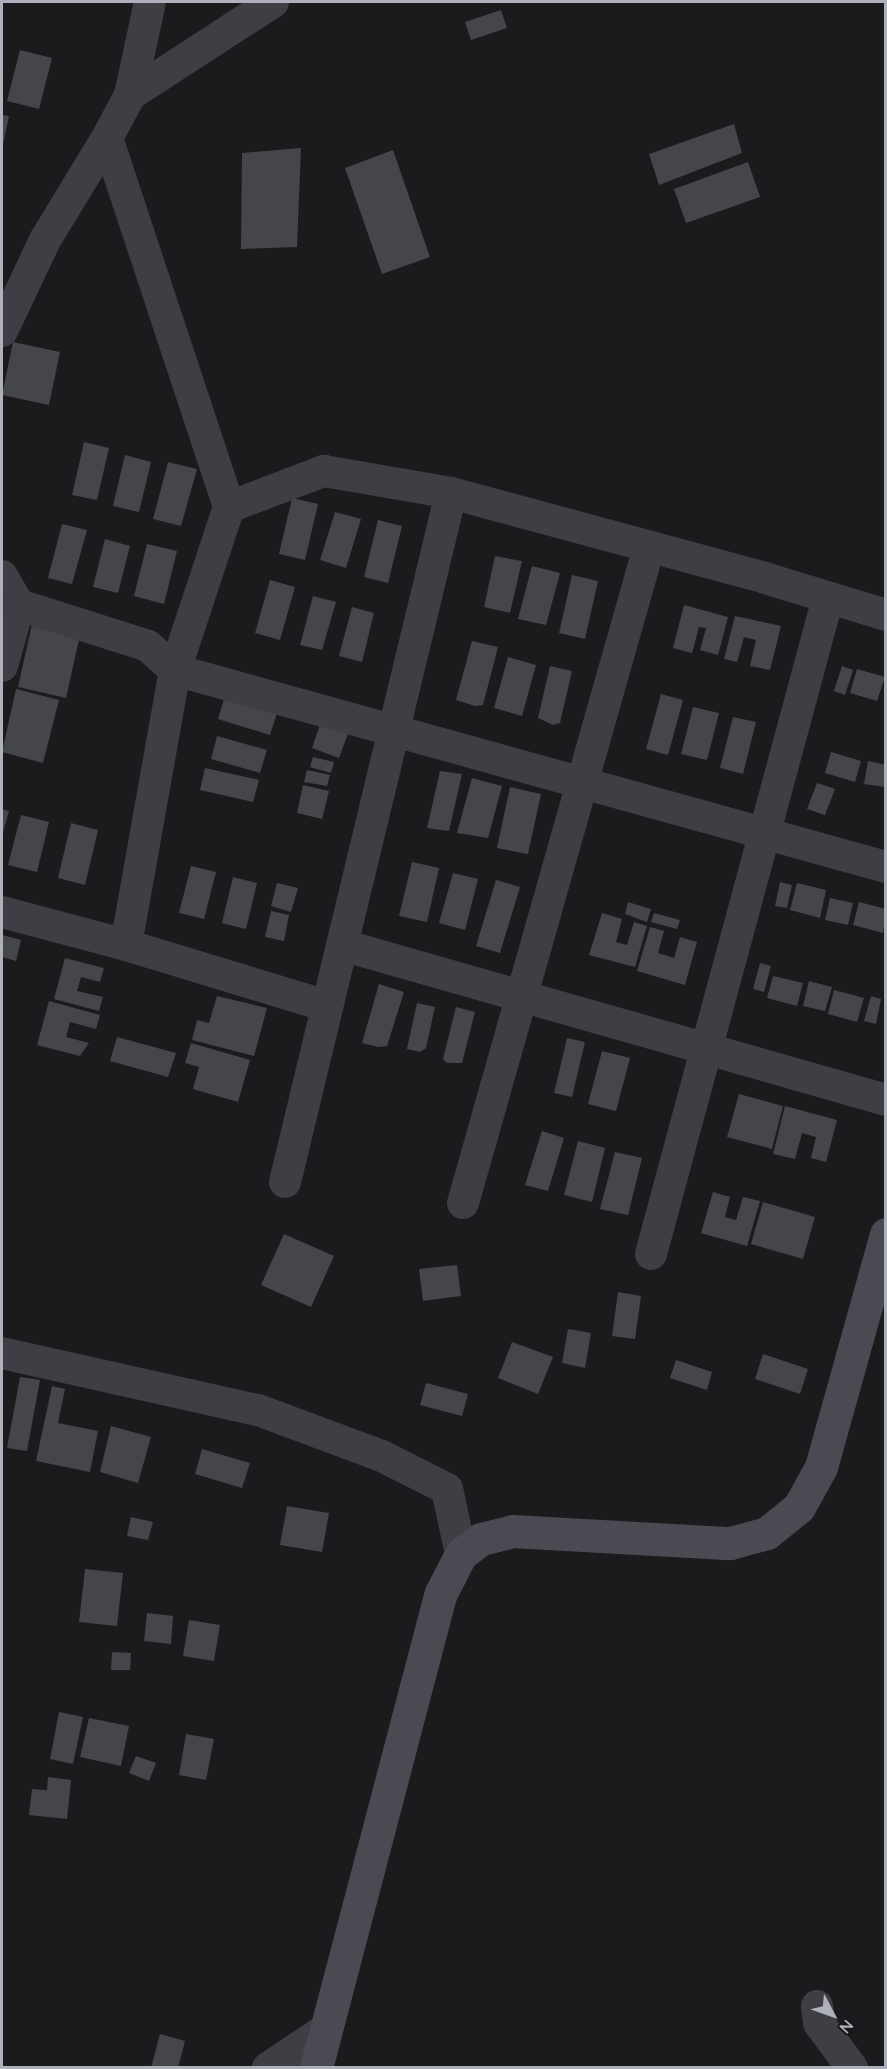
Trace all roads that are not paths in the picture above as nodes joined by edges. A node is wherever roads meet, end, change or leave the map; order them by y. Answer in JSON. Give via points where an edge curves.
{"nodes":[{"id":1,"x":150,"y":2,"type":"edge"},
{"id":2,"x":273,"y":2,"type":"edge"},
{"id":3,"x":130,"y":94,"type":"junction"},
{"id":4,"x":107,"y":138,"type":"junction"},
{"id":5,"x":2,"y":331,"type":"edge"},
{"id":6,"x":451,"y":493,"type":"junction"},
{"id":7,"x":229,"y":507,"type":"junction"},
{"id":8,"x":649,"y":547,"type":"junction"},
{"id":9,"x":2,"y":576,"type":"edge"},
{"id":10,"x":828,"y":598,"type":"junction"},
{"id":11,"x":19,"y":604,"type":"junction"},
{"id":12,"x":885,"y":615,"type":"edge"},
{"id":13,"x":2,"y":666,"type":"edge"},
{"id":14,"x":175,"y":670,"type":"junction"},
{"id":15,"x":393,"y":730,"type":"junction"},
{"id":16,"x":581,"y":782,"type":"junction"},
{"id":17,"x":764,"y":833,"type":"junction"},
{"id":18,"x":885,"y":867,"type":"edge"},
{"id":19,"x":2,"y":912,"type":"edge"},
{"id":20,"x":126,"y":945,"type":"junction"},
{"id":21,"x":342,"y":945,"type":"junction"},
{"id":22,"x":521,"y":996,"type":"junction"},
{"id":23,"x":327,"y":1006,"type":"junction"},
{"id":24,"x":706,"y":1049,"type":"junction"},
{"id":25,"x":885,"y":1100,"type":"edge"},
{"id":26,"x":285,"y":1182,"type":"dead end"},
{"id":27,"x":463,"y":1203,"type":"dead end"},
{"id":28,"x":885,"y":1234,"type":"edge"},
{"id":29,"x":651,"y":1254,"type":"dead end"},
{"id":30,"x":2,"y":1353,"type":"edge"},
{"id":31,"x":461,"y":1554,"type":"junction"},
{"id":32,"x":817,"y":2006,"type":"dead end"},
{"id":33,"x":327,"y":2029,"type":"junction"},
{"id":34,"x":268,"y":2067,"type":"edge"},
{"id":35,"x":316,"y":2067,"type":"edge"},
{"id":36,"x":852,"y":2067,"type":"edge"}],
"edges":[{"from":1,"to":3,"type":"street"},
{"from":2,"to":3,"type":"street"},
{"from":3,"to":4,"type":"street"},
{"from":4,"to":5,"type":"street","via":[[45,240]]},
{"from":4,"to":7,"type":"street"},
{"from":6,"to":7,"type":"street","via":[[324,471]]},
{"from":6,"to":8,"type":"street"},
{"from":6,"to":15,"type":"street"},
{"from":7,"to":14,"type":"street"},
{"from":8,"to":10,"type":"street"},
{"from":8,"to":16,"type":"street"},
{"from":9,"to":11,"type":"street"},
{"from":10,"to":12,"type":"street"},
{"from":10,"to":17,"type":"street"},
{"from":11,"to":13,"type":"street"},
{"from":11,"to":14,"type":"street","via":[[148,646]]},
{"from":14,"to":15,"type":"street"},
{"from":14,"to":20,"type":"street"},
{"from":15,"to":16,"type":"street"},
{"from":15,"to":21,"type":"street"},
{"from":16,"to":17,"type":"street"},
{"from":16,"to":22,"type":"street"},
{"from":17,"to":18,"type":"street"},
{"from":17,"to":24,"type":"street"},
{"from":19,"to":20,"type":"street"},
{"from":20,"to":23,"type":"street"},
{"from":21,"to":22,"type":"street"},
{"from":21,"to":23,"type":"street"},
{"from":22,"to":24,"type":"street"},
{"from":22,"to":27,"type":"street"},
{"from":23,"to":26,"type":"street"},
{"from":24,"to":25,"type":"street"},
{"from":24,"to":29,"type":"street"},
{"from":28,"to":31,"type":"street","via":[[820,1467],[799,1507],[767,1533],[730,1544],[512,1531],[481,1539]]},
{"from":30,"to":31,"type":"street","via":[[258,1410],[382,1456],[447,1489]]},
{"from":31,"to":33,"type":"street","via":[[441,1593]]},
{"from":32,"to":36,"type":"street","via":[[819,2023]]},
{"from":33,"to":34,"type":"street"},
{"from":33,"to":35,"type":"street"}]}
